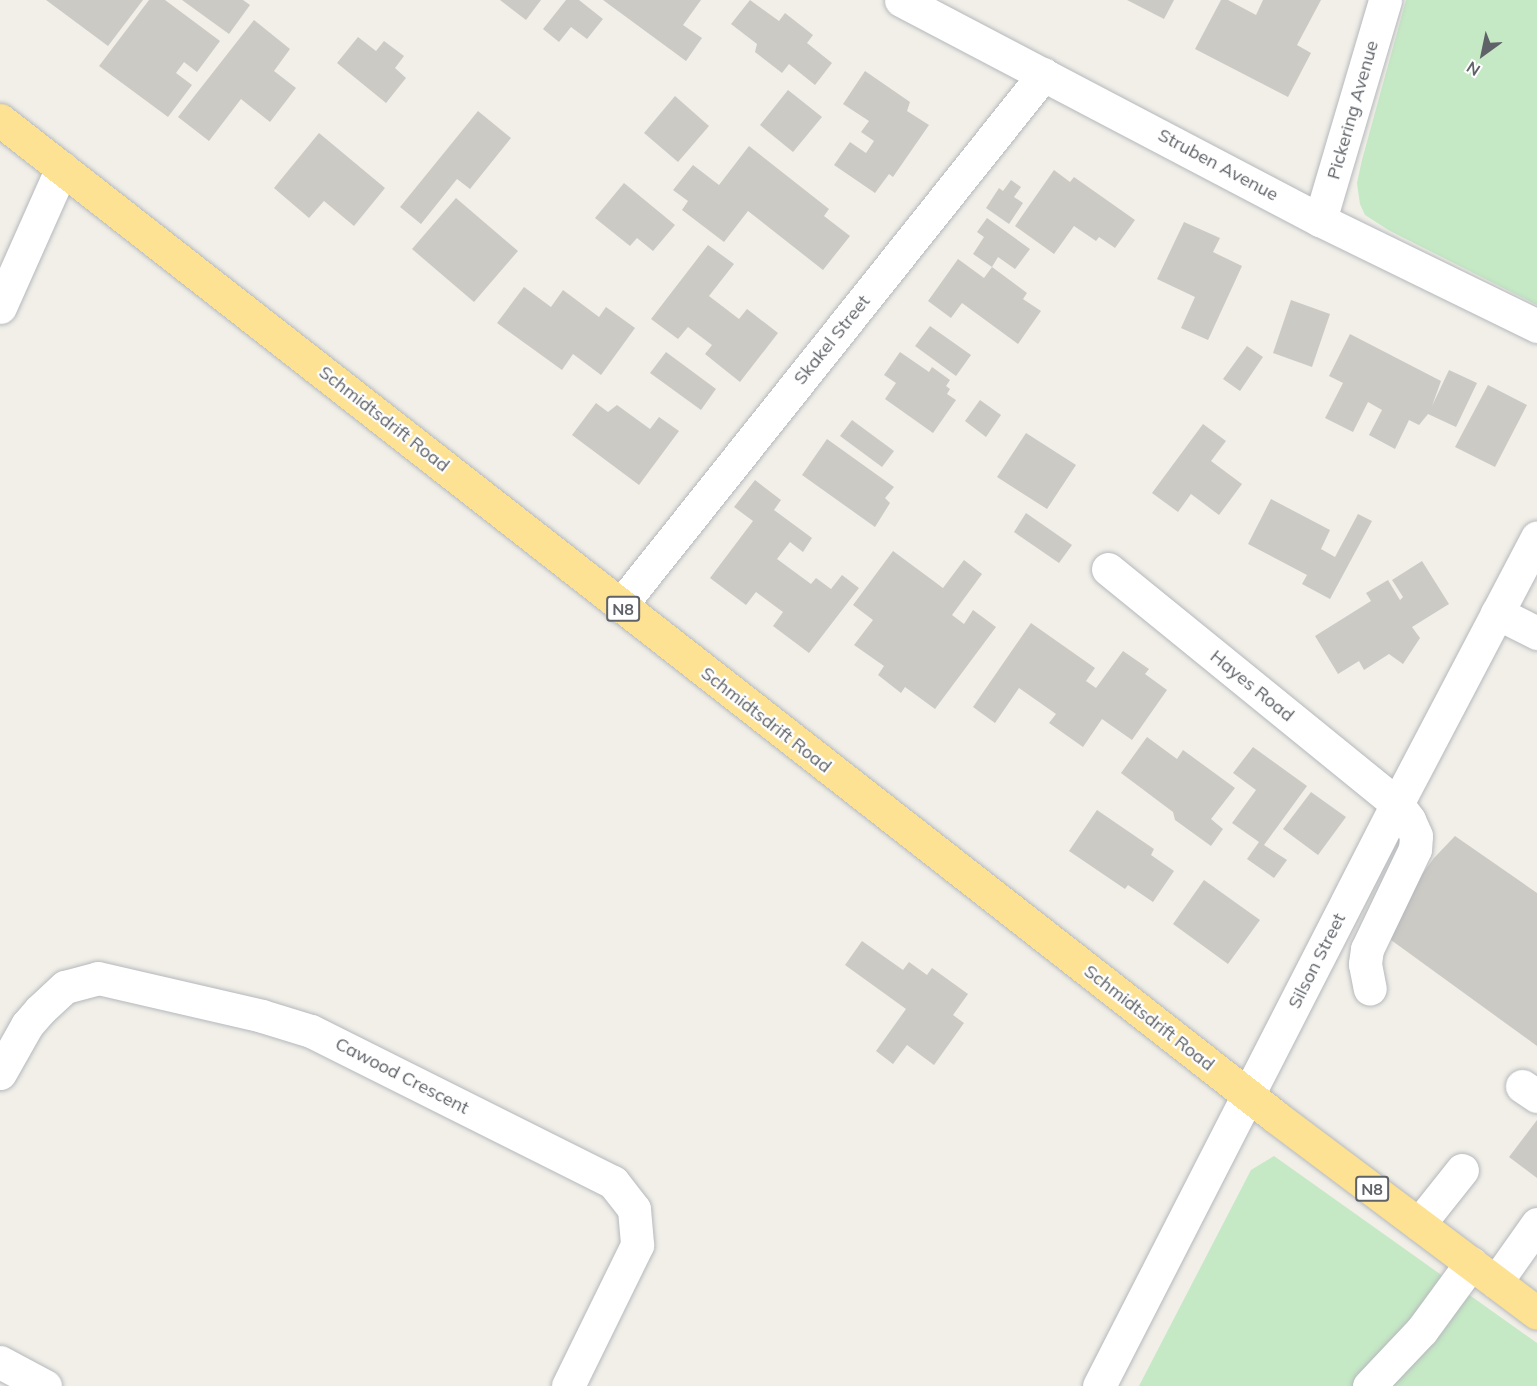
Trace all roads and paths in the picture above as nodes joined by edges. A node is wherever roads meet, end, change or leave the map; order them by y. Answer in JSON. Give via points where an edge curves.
{"nodes":[{"id":1,"x":901,"y":0,"type":"edge"},
{"id":2,"x":1385,"y":0,"type":"edge"},
{"id":3,"x":1044,"y":74,"type":"junction"},
{"id":4,"x":0,"y":120,"type":"edge"},
{"id":5,"x":62,"y":168,"type":"junction"},
{"id":6,"x":1320,"y":220,"type":"junction"},
{"id":7,"x":0,"y":307,"type":"edge"},
{"id":8,"x":1537,"y":326,"type":"edge"},
{"id":9,"x":1537,"y":537,"type":"edge"},
{"id":10,"x":1108,"y":569,"type":"dead end"},
{"id":11,"x":620,"y":606,"type":"junction"},
{"id":12,"x":1497,"y":613,"type":"junction"},
{"id":13,"x":1537,"y":633,"type":"edge"},
{"id":14,"x":1397,"y":804,"type":"junction"},
{"id":15,"x":1370,"y":989,"type":"dead end"},
{"id":16,"x":0,"y":1073,"type":"edge"},
{"id":17,"x":1249,"y":1095,"type":"junction"},
{"id":18,"x":1462,"y":1170,"type":"dead end"},
{"id":19,"x":1419,"y":1224,"type":"junction"},
{"id":20,"x":1537,"y":1224,"type":"edge"},
{"id":21,"x":1484,"y":1273,"type":"junction"},
{"id":22,"x":1537,"y":1313,"type":"edge"},
{"id":23,"x":0,"y":1362,"type":"edge"},
{"id":24,"x":45,"y":1386,"type":"edge"},
{"id":25,"x":568,"y":1386,"type":"edge"},
{"id":26,"x":1099,"y":1386,"type":"edge"},
{"id":27,"x":1369,"y":1386,"type":"edge"}],
"edges":[{"from":1,"to":3,"type":"street","name":"Struben Avenue"},
{"from":2,"to":6,"type":"street","name":"Pickering Avenue"},
{"from":3,"to":6,"type":"street","name":"Struben Avenue"},
{"from":3,"to":11,"type":"street","name":"Skakel Street"},
{"from":4,"to":5,"type":"highway","name":"Schmidtsdrift Road","number":"N8"},
{"from":5,"to":7,"type":"street"},
{"from":5,"to":11,"type":"highway","name":"Schmidtsdrift Road","number":"N8"},
{"from":6,"to":8,"type":"street","name":"Struben Avenue"},
{"from":9,"to":12,"type":"street","name":"Silson Street"},
{"from":10,"to":14,"type":"street","name":"Hayes Road"},
{"from":11,"to":17,"type":"highway","name":"Schmidtsdrift Road","number":"N8"},
{"from":12,"to":13,"type":"street"},
{"from":12,"to":14,"type":"street","name":"Silson Street"},
{"from":14,"to":15,"type":"street","via":[[1409,820],[1416,843],[1367,949],[1365,964]]},
{"from":14,"to":17,"type":"street","name":"Silson Street"},
{"from":16,"to":25,"type":"street","name":"Cawood Crescent","via":[[40,1010],[65,987],[98,978],[311,1031],[613,1182],[634,1209],[637,1245]]},
{"from":17,"to":19,"type":"highway","name":"Schmidtsdrift Road","number":"N8"},
{"from":17,"to":26,"type":"street","name":"Silson Street"},
{"from":18,"to":19,"type":"street"},
{"from":19,"to":21,"type":"highway","name":"Schmidtsdrift Road","number":"N8"},
{"from":20,"to":21,"type":"street"},
{"from":21,"to":22,"type":"highway","name":"Schmidtsdrift Road","number":"N8"},
{"from":21,"to":27,"type":"street"},
{"from":23,"to":24,"type":"street"}]}
